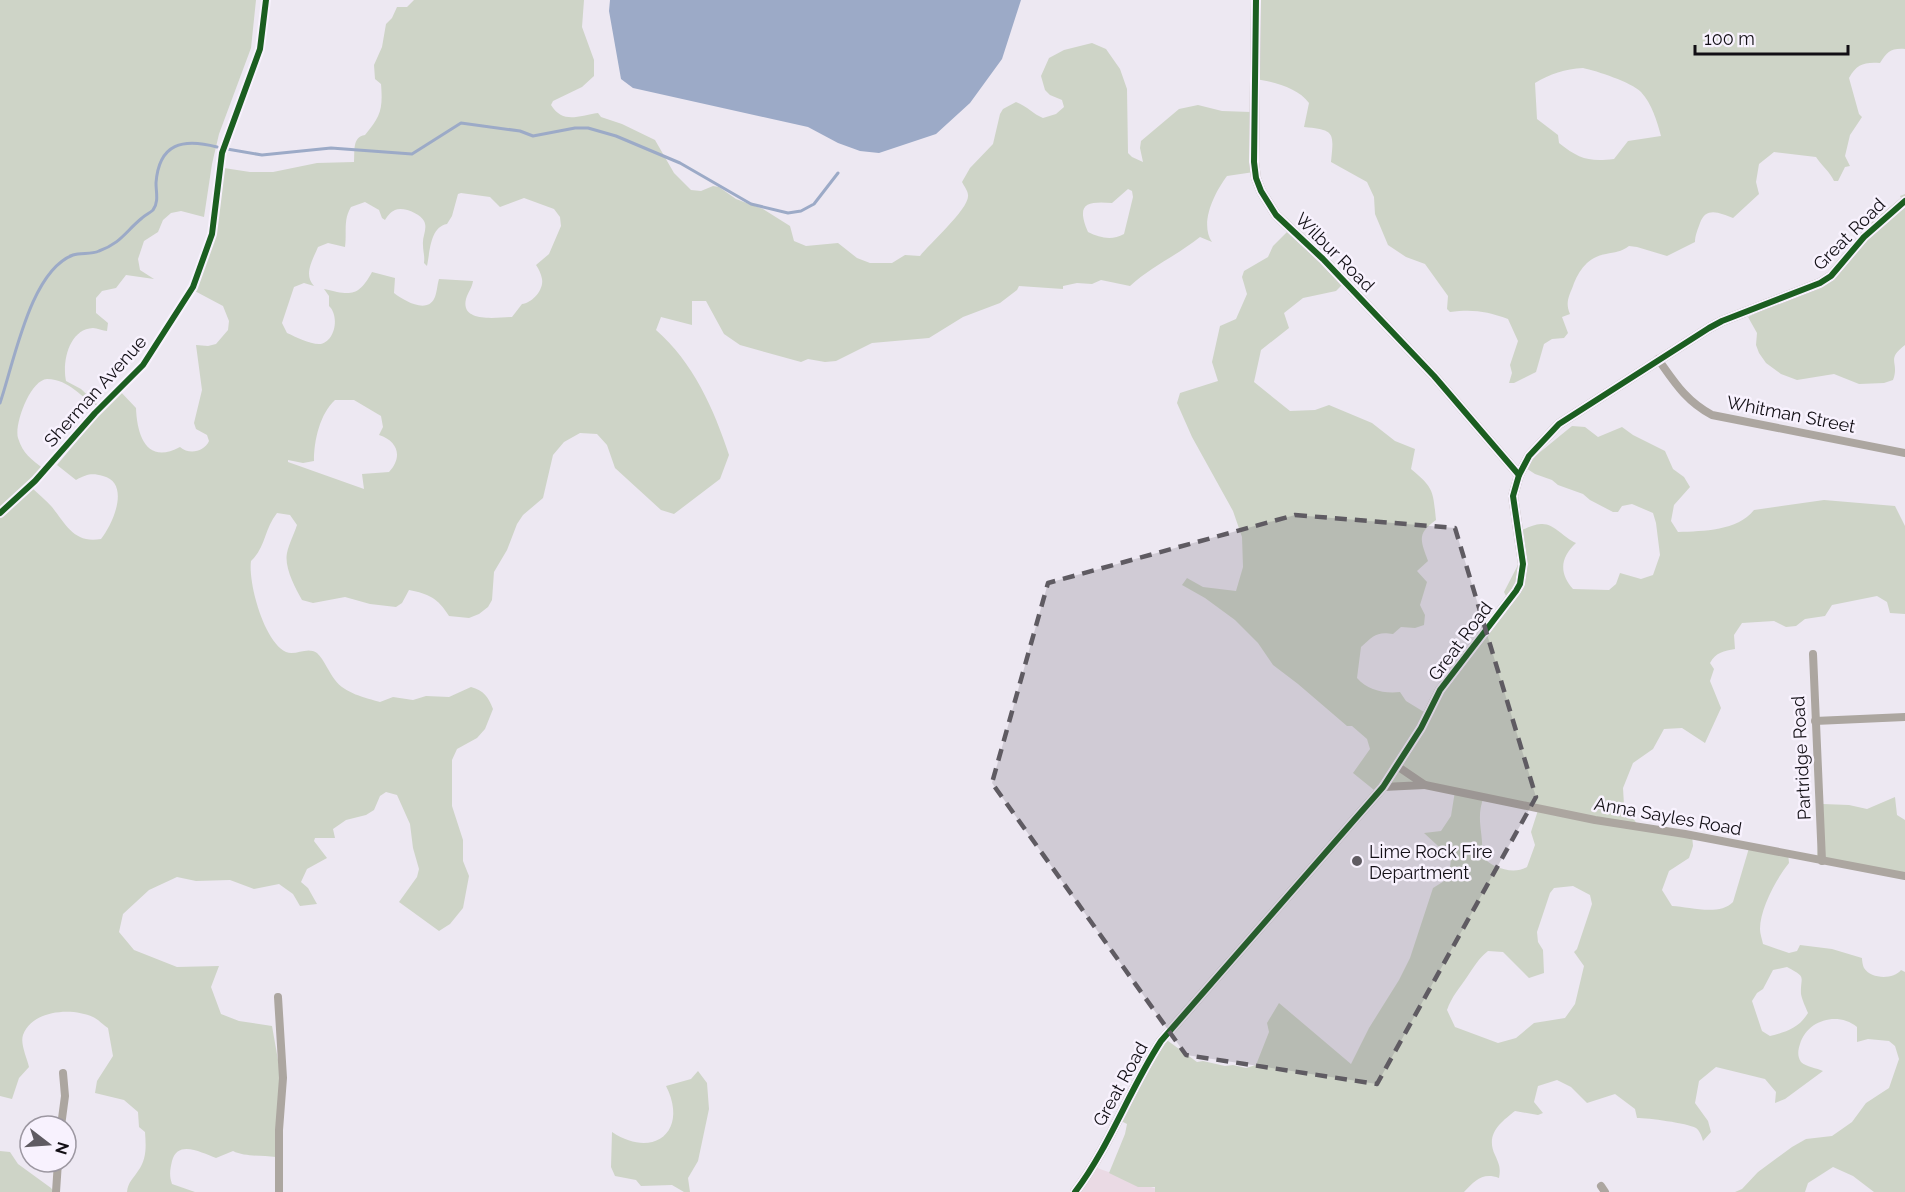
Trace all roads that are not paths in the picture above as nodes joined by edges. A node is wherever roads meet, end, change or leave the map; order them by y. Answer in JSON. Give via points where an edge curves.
{"nodes":[{"id":1,"x":266,"y":0,"type":"edge"},
{"id":2,"x":1256,"y":0,"type":"edge"},
{"id":3,"x":1905,"y":201,"type":"edge"},
{"id":4,"x":1658,"y":359,"type":"junction"},
{"id":5,"x":1905,"y":453,"type":"edge"},
{"id":6,"x":1519,"y":475,"type":"junction"},
{"id":7,"x":0,"y":513,"type":"edge"},
{"id":8,"x":1813,"y":654,"type":"dead end"},
{"id":9,"x":1905,"y":717,"type":"edge"},
{"id":10,"x":1815,"y":721,"type":"junction"},
{"id":11,"x":1397,"y":766,"type":"junction"},
{"id":12,"x":1425,"y":785,"type":"junction"},
{"id":13,"x":1383,"y":787,"type":"junction"},
{"id":14,"x":1822,"y":861,"type":"junction"},
{"id":15,"x":1905,"y":876,"type":"edge"},
{"id":16,"x":278,"y":997,"type":"dead end"},
{"id":17,"x":63,"y":1073,"type":"dead end"},
{"id":18,"x":63,"y":1114,"type":"edge"},
{"id":19,"x":57,"y":1174,"type":"edge"},
{"id":20,"x":56,"y":1192,"type":"edge"},
{"id":21,"x":279,"y":1192,"type":"edge"},
{"id":22,"x":1075,"y":1192,"type":"edge"}],
"edges":[{"from":1,"to":7,"type":"street","name":"Sherman Avenue","via":[[260,49],[221,159],[212,234],[194,287],[143,365]]},
{"from":2,"to":6,"type":"street","name":"Wilbur Road","via":[[1254,162],[1265,197],[1276,215],[1434,376]]},
{"from":3,"to":4,"type":"street","name":"Great Road","via":[[1820,284],[1722,321]]},
{"from":4,"to":5,"type":"street","name":"Whitman Street","via":[[1683,394],[1712,415]]},
{"from":4,"to":6,"type":"street","name":"Great Road","via":[[1559,424],[1529,456]]},
{"from":6,"to":11,"type":"street","name":"Great Road","via":[[1513,496],[1523,564],[1520,584],[1440,690]]},
{"from":8,"to":10,"type":"street","name":"Partridge Road"},
{"from":9,"to":10,"type":"street"},
{"from":10,"to":14,"type":"street","name":"Partridge Road"},
{"from":11,"to":12,"type":"street","name":"Anna Sayles Road"},
{"from":11,"to":13,"type":"street","name":"Great Road"},
{"from":12,"to":13,"type":"street","name":"Anna Sayles Road"},
{"from":12,"to":14,"type":"street","name":"Anna Sayles Road"},
{"from":13,"to":22,"type":"street","name":"Great Road","via":[[1161,1041]]},
{"from":14,"to":15,"type":"street","name":"Anna Sayles Road"},
{"from":16,"to":21,"type":"street","via":[[283,1078]]},
{"from":17,"to":18,"type":"street"},
{"from":19,"to":20,"type":"street"}]}
